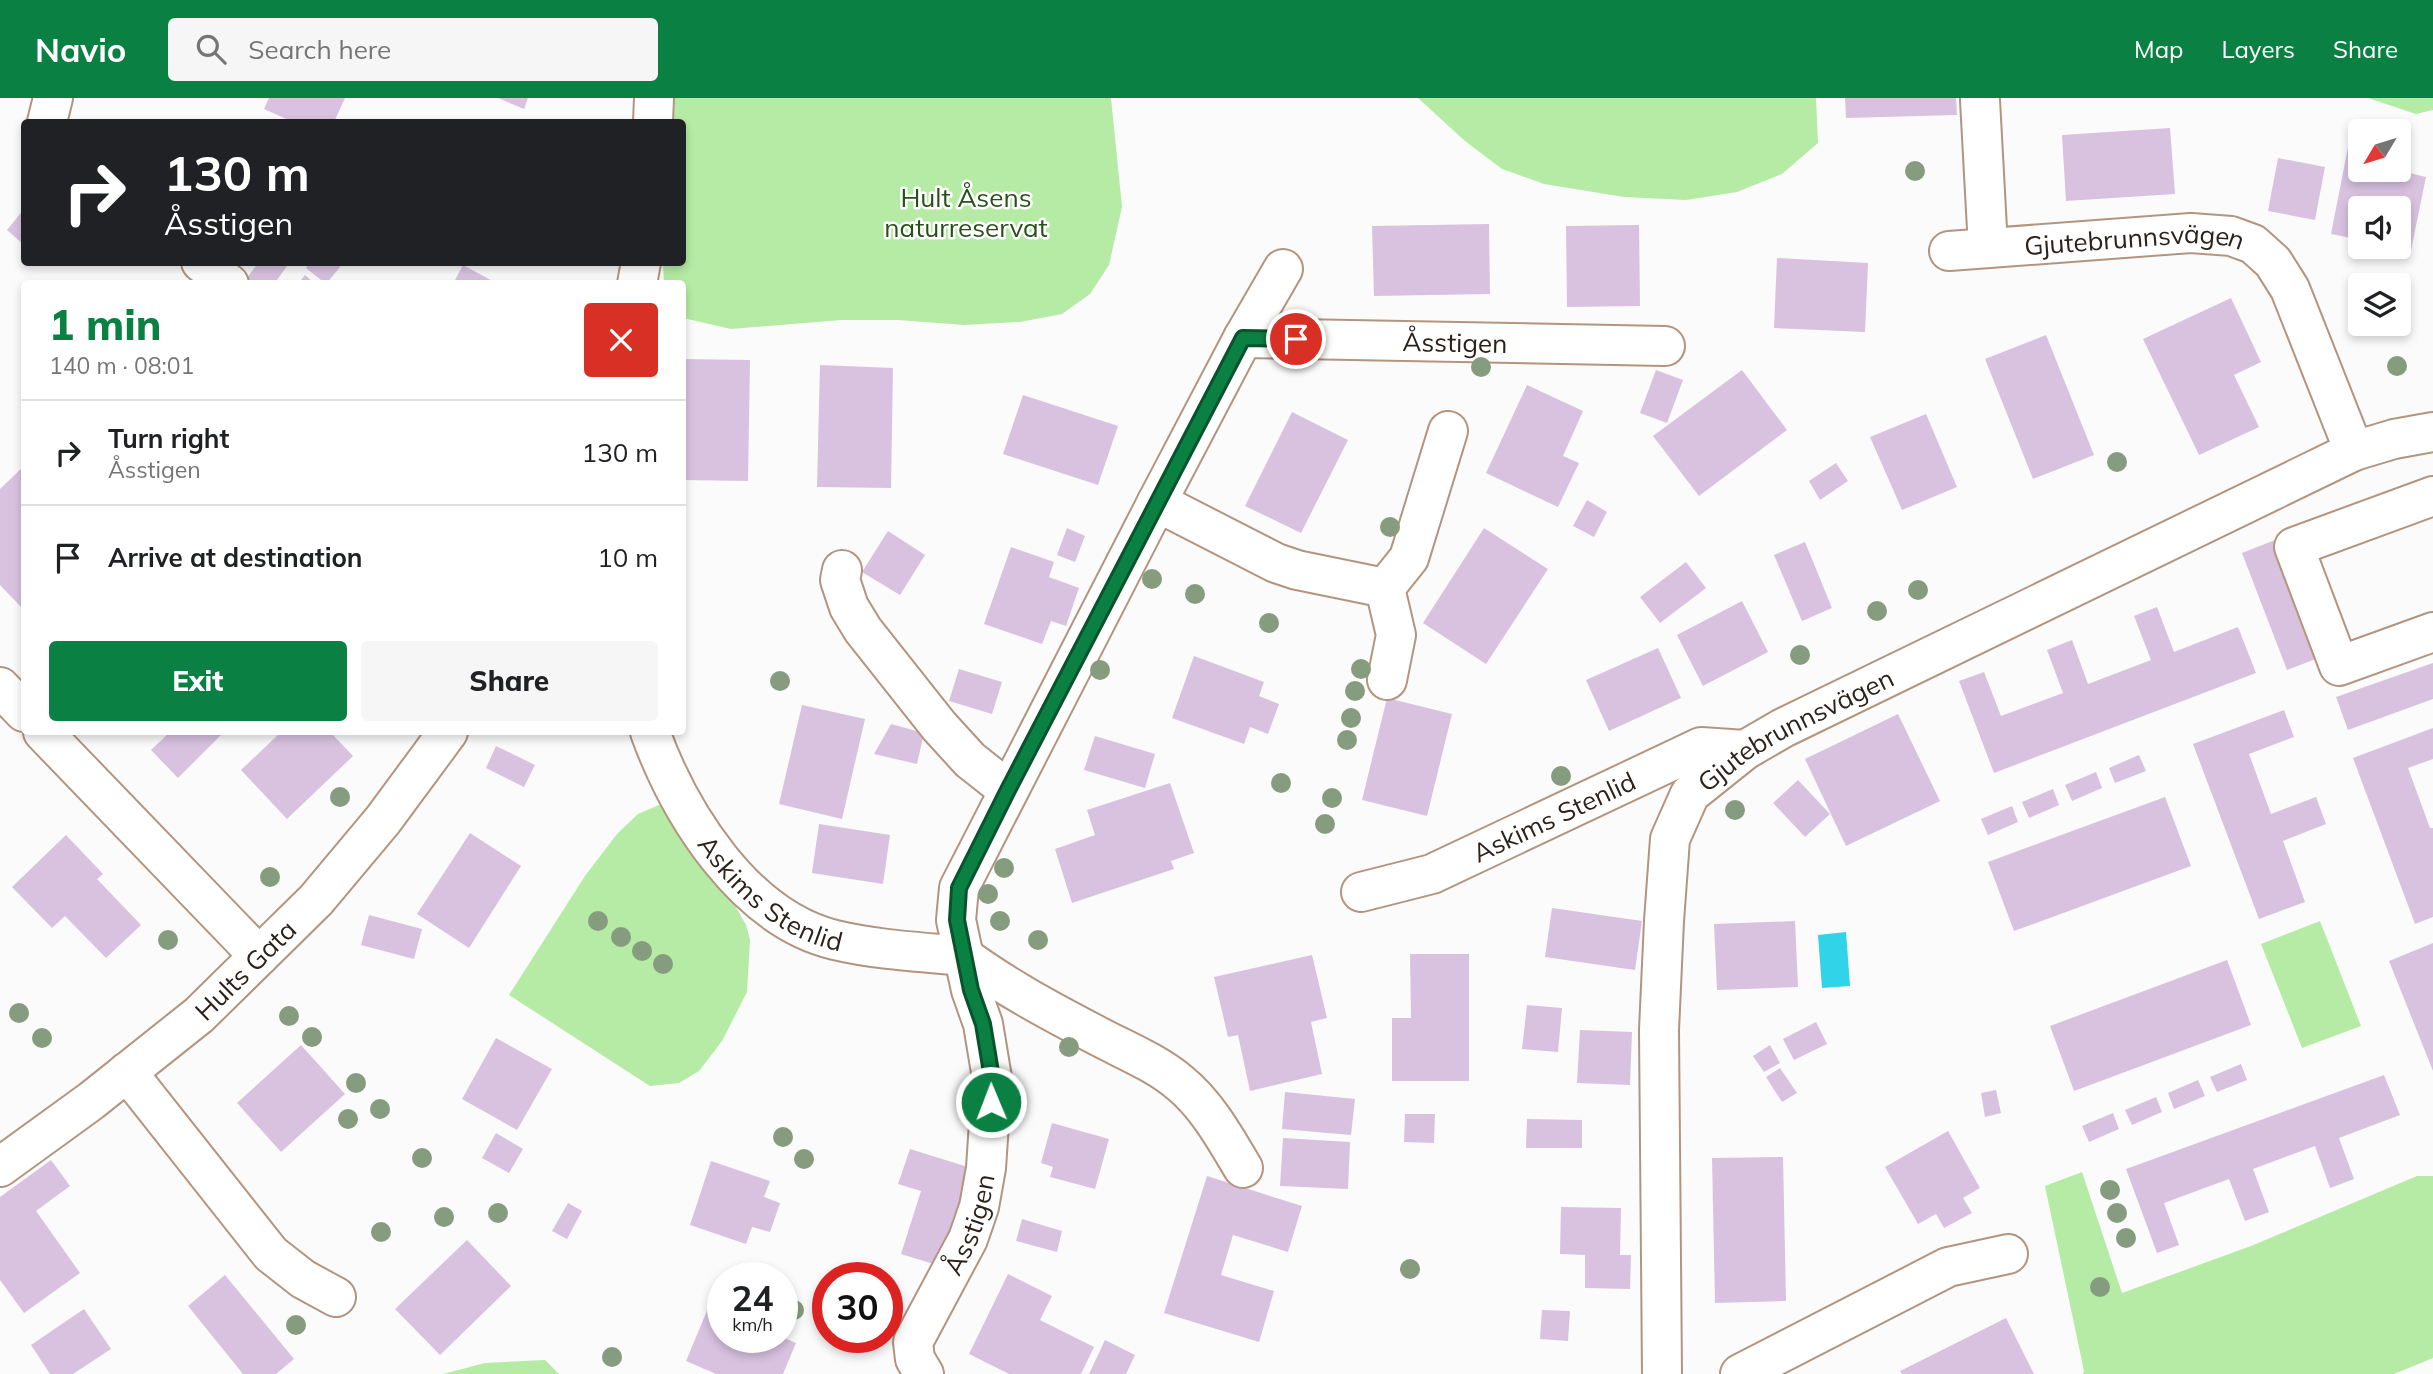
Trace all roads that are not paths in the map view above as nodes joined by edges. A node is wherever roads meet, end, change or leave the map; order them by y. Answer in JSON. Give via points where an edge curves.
{"nodes":[{"id":1,"x":53,"y":98,"type":"edge"},
{"id":2,"x":654,"y":98,"type":"edge"},
{"id":3,"x":1980,"y":100,"type":"dead end"},
{"id":4,"x":48,"y":119,"type":"edge"},
{"id":5,"x":653,"y":119,"type":"edge"},
{"id":6,"x":1988,"y":248,"type":"junction"},
{"id":7,"x":1949,"y":251,"type":"dead end"},
{"id":8,"x":206,"y":266,"type":"edge"},
{"id":9,"x":1283,"y":269,"type":"dead end"},
{"id":10,"x":224,"y":280,"type":"edge"},
{"id":11,"x":1243,"y":338,"type":"junction"},
{"id":12,"x":1665,"y":346,"type":"dead end"},
{"id":13,"x":1448,"y":431,"type":"dead end"},
{"id":14,"x":2432,"y":434,"type":"edge"},
{"id":15,"x":2354,"y":451,"type":"junction"},
{"id":16,"x":2433,"y":496,"type":"edge"},
{"id":17,"x":1157,"y":502,"type":"junction"},
{"id":18,"x":842,"y":570,"type":"dead end"},
{"id":19,"x":1385,"y":588,"type":"junction"},
{"id":20,"x":2433,"y":632,"type":"edge"},
{"id":21,"x":1387,"y":680,"type":"dead end"},
{"id":22,"x":0,"y":687,"type":"edge"},
{"id":23,"x":21,"y":709,"type":"edge"},
{"id":24,"x":46,"y":735,"type":"edge"},
{"id":25,"x":446,"y":735,"type":"edge"},
{"id":26,"x":651,"y":735,"type":"edge"},
{"id":27,"x":1745,"y":750,"type":"junction"},
{"id":28,"x":1008,"y":790,"type":"junction"},
{"id":29,"x":1361,"y":891,"type":"dead end"},
{"id":30,"x":259,"y":956,"type":"junction"},
{"id":31,"x":963,"y":956,"type":"junction"},
{"id":32,"x":127,"y":1072,"type":"junction"},
{"id":33,"x":0,"y":1167,"type":"edge"},
{"id":34,"x":1243,"y":1168,"type":"dead end"},
{"id":35,"x":2008,"y":1254,"type":"dead end"},
{"id":36,"x":336,"y":1297,"type":"dead end"},
{"id":37,"x":911,"y":1363,"type":"edge"},
{"id":38,"x":1662,"y":1374,"type":"edge"},
{"id":39,"x":1740,"y":1374,"type":"edge"}],
"edges":[{"from":1,"to":4,"type":"street"},
{"from":2,"to":5,"type":"street"},
{"from":3,"to":6,"type":"street"},
{"from":6,"to":7,"type":"street","name":"Gjutebrunnsvägen"},
{"from":6,"to":15,"type":"street","name":"Gjutebrunnsvägen","via":[[2191,233],[2231,236],[2253,244],[2273,262],[2290,289]]},
{"from":8,"to":10,"type":"street"},
{"from":9,"to":11,"type":"street","name":"Åsstigen"},
{"from":11,"to":12,"type":"street","name":"Åsstigen"},
{"from":11,"to":17,"type":"street","name":"Åsstigen"},
{"from":13,"to":19,"type":"street","via":[[1409,558]]},
{"from":14,"to":15,"type":"street","name":"Gjutebrunnsvägen"},
{"from":15,"to":27,"type":"street","name":"Gjutebrunnsvägen","via":[[1920,660]]},
{"from":16,"to":20,"type":"street","via":[[2294,547],[2339,666]]},
{"from":17,"to":19,"type":"street","via":[[1276,563]]},
{"from":17,"to":28,"type":"street","name":"Åsstigen"},
{"from":18,"to":28,"type":"street","via":[[840,580],[849,607],[863,630],[962,751]]},
{"from":19,"to":21,"type":"street","via":[[1396,635]]},
{"from":22,"to":23,"type":"street"},
{"from":24,"to":30,"type":"street"},
{"from":25,"to":30,"type":"street","name":"Hults Gata","via":[[316,900]]},
{"from":26,"to":31,"type":"street","name":"Askims Stenlid","via":[[679,800],[701,836],[768,905],[802,928],[834,940]]},
{"from":27,"to":29,"type":"street","name":"Askims Stenlid","via":[[1701,747],[1432,874]]},
{"from":27,"to":38,"type":"street","name":"Gjutebrunnsvägen","via":[[1690,794],[1670,839],[1659,1030]]},
{"from":28,"to":31,"type":"street","name":"Åsstigen","via":[[959,888],[957,920]]},
{"from":30,"to":32,"type":"street","name":"Hults Gata","via":[[199,1015]]},
{"from":31,"to":34,"type":"street","via":[[1033,1002],[1181,1083],[1213,1118]]},
{"from":31,"to":37,"type":"street","name":"Åsstigen","via":[[983,1024],[992,1078],[986,1168],[968,1239]]},
{"from":32,"to":33,"type":"street","name":"Hults Gata"},
{"from":32,"to":36,"type":"street","via":[[271,1254]]},
{"from":35,"to":39,"type":"street","via":[[1948,1267]]}]}
